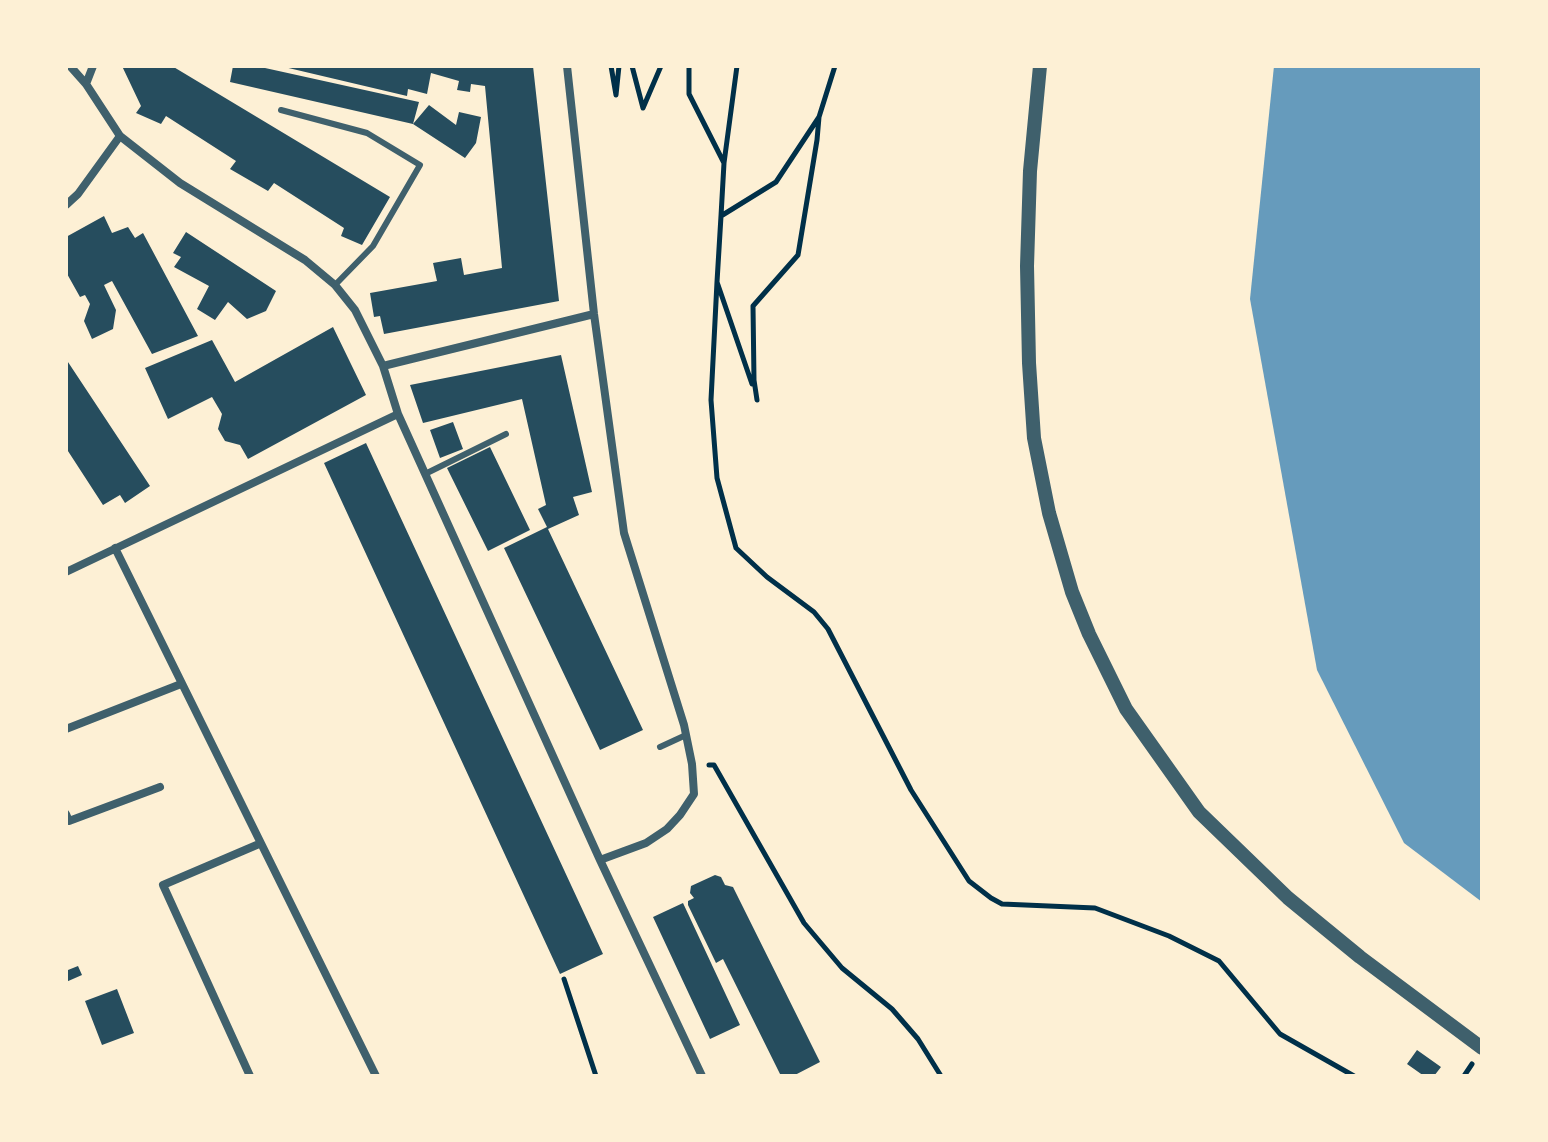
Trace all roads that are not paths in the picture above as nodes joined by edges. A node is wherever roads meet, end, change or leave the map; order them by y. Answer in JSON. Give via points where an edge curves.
{"nodes":[{"id":1,"x":70,"y":66,"type":"edge"},
{"id":2,"x":93,"y":66,"type":"edge"},
{"id":3,"x":567,"y":66,"type":"edge"},
{"id":4,"x":1040,"y":66,"type":"edge"},
{"id":5,"x":86,"y":84,"type":"junction"},
{"id":6,"x":281,"y":110,"type":"dead end"},
{"id":7,"x":120,"y":136,"type":"junction"},
{"id":8,"x":66,"y":205,"type":"edge"},
{"id":9,"x":335,"y":285,"type":"junction"},
{"id":10,"x":594,"y":314,"type":"junction"},
{"id":11,"x":383,"y":366,"type":"junction"},
{"id":12,"x":398,"y":414,"type":"junction"},
{"id":13,"x":506,"y":434,"type":"dead end"},
{"id":14,"x":425,"y":474,"type":"junction"},
{"id":15,"x":115,"y":548,"type":"junction"},
{"id":16,"x":66,"y":572,"type":"edge"},
{"id":17,"x":181,"y":684,"type":"junction"},
{"id":18,"x":66,"y":729,"type":"edge"},
{"id":19,"x":686,"y":735,"type":"junction"},
{"id":20,"x":660,"y":747,"type":"dead end"},
{"id":21,"x":160,"y":787,"type":"dead end"},
{"id":22,"x":66,"y":814,"type":"edge"},
{"id":23,"x":259,"y":844,"type":"junction"},
{"id":24,"x":600,"y":860,"type":"junction"},
{"id":25,"x":1482,"y":1048,"type":"edge"},
{"id":26,"x":250,"y":1076,"type":"edge"},
{"id":27,"x":376,"y":1076,"type":"edge"},
{"id":28,"x":702,"y":1076,"type":"edge"}],
"edges":[{"from":1,"to":5,"type":"street"},
{"from":2,"to":5,"type":"street"},
{"from":3,"to":10,"type":"street"},
{"from":4,"to":25,"type":"street","via":[[1030,171],[1028,321],[1034,438],[1072,592],[1105,668],[1126,709],[1199,812],[1288,898]]},
{"from":5,"to":7,"type":"street"},
{"from":6,"to":9,"type":"lane","via":[[367,133],[420,165],[373,246]]},
{"from":7,"to":8,"type":"street"},
{"from":7,"to":9,"type":"street","via":[[180,183],[305,260]]},
{"from":9,"to":11,"type":"street","via":[[355,310]]},
{"from":10,"to":11,"type":"street"},
{"from":10,"to":19,"type":"street","via":[[624,533]]},
{"from":11,"to":12,"type":"street"},
{"from":12,"to":14,"type":"street"},
{"from":12,"to":15,"type":"street"},
{"from":13,"to":14,"type":"lane"},
{"from":14,"to":24,"type":"street"},
{"from":15,"to":16,"type":"street"},
{"from":15,"to":17,"type":"street"},
{"from":17,"to":18,"type":"street"},
{"from":17,"to":23,"type":"street"},
{"from":19,"to":20,"type":"lane"},
{"from":19,"to":24,"type":"street","via":[[694,794],[680,815],[646,843]]},
{"from":21,"to":22,"type":"street","via":[[69,821]]},
{"from":23,"to":26,"type":"street","via":[[163,885]]},
{"from":23,"to":27,"type":"street"},
{"from":24,"to":28,"type":"street"}]}
